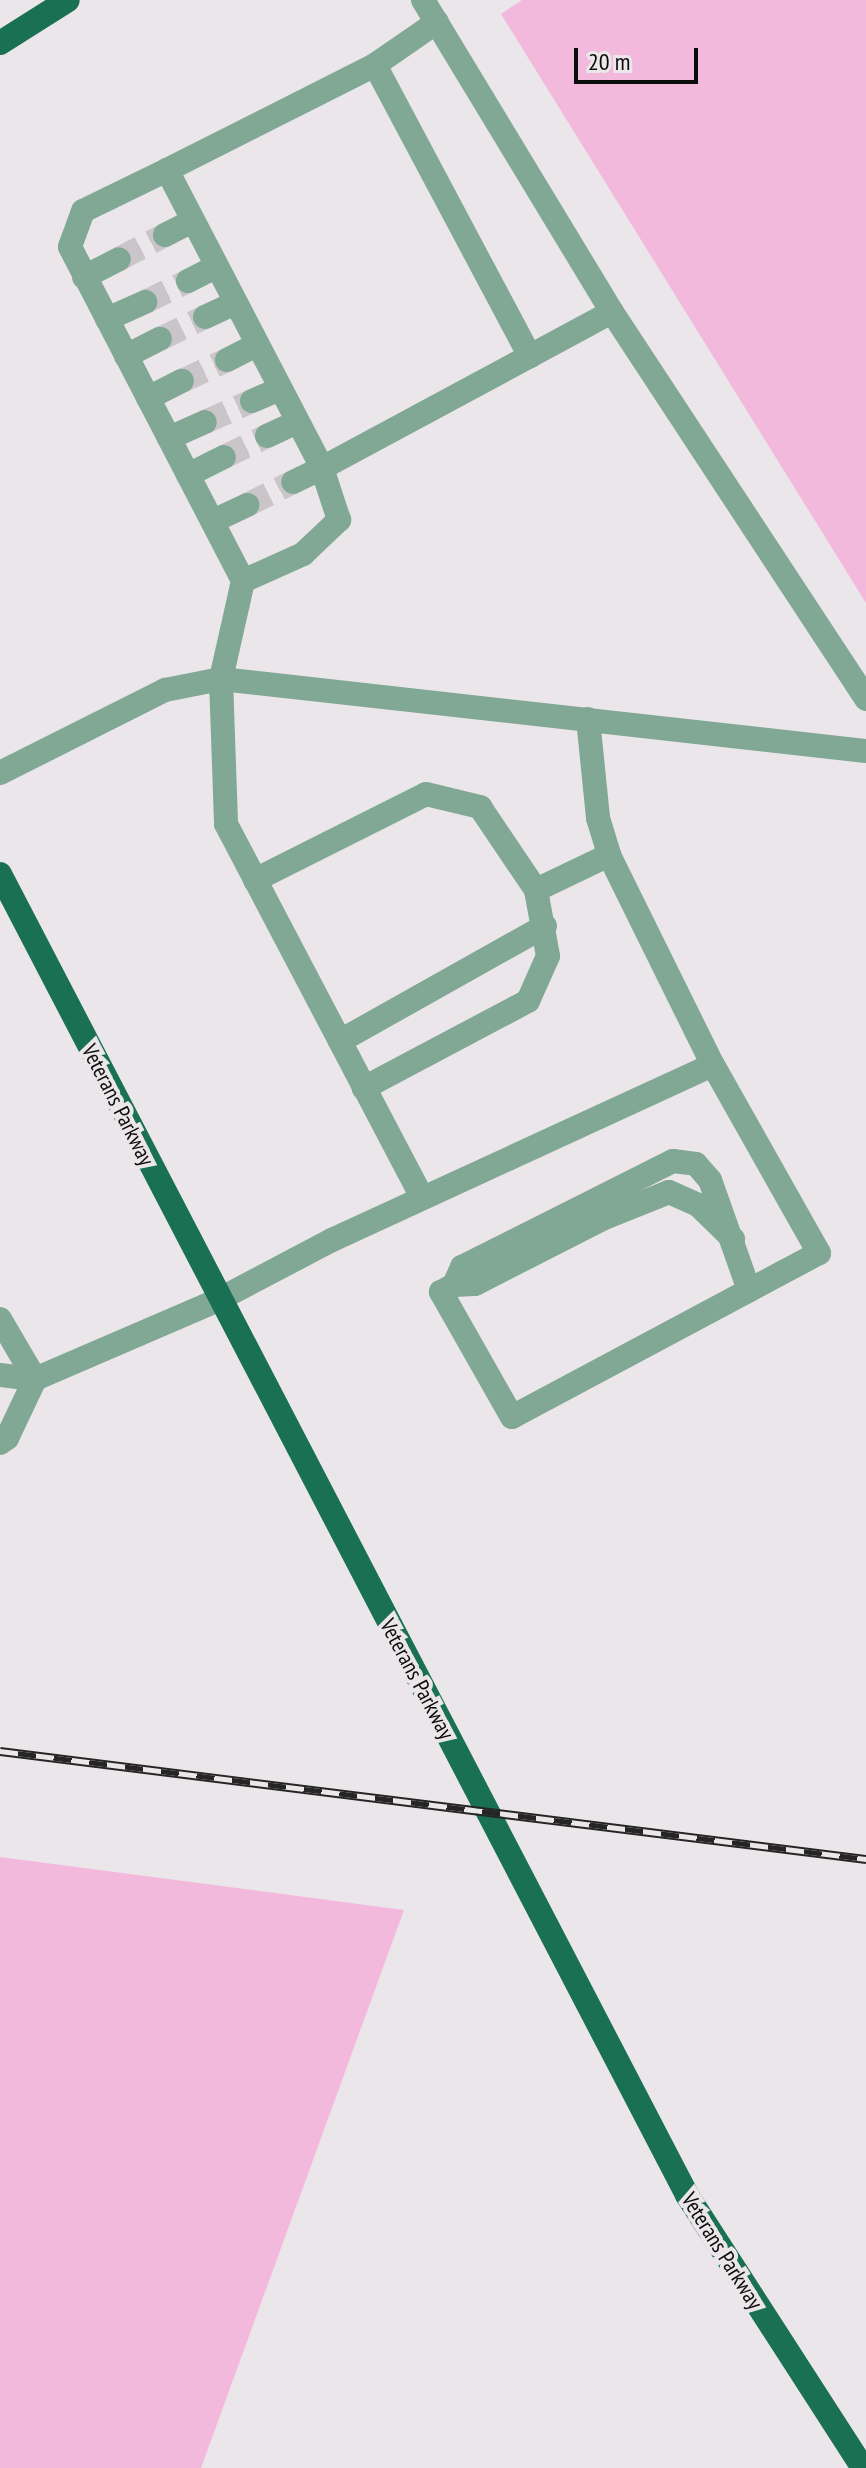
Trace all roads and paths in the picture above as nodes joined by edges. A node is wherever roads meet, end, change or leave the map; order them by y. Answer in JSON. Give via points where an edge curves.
{"nodes":[{"id":1,"x":68,"y":0,"type":"edge"},
{"id":2,"x":423,"y":0,"type":"edge"},
{"id":3,"x":437,"y":22,"type":"junction"},
{"id":4,"x":0,"y":43,"type":"edge"},
{"id":5,"x":375,"y":65,"type":"junction"},
{"id":6,"x":167,"y":170,"type":"junction"},
{"id":7,"x":192,"y":221,"type":"junction"},
{"id":8,"x":165,"y":235,"type":"tunnel mouth"},
{"id":9,"x":119,"y":259,"type":"tunnel mouth"},
{"id":10,"x":216,"y":267,"type":"junction"},
{"id":11,"x":84,"y":277,"type":"junction"},
{"id":12,"x":188,"y":281,"type":"tunnel mouth"},
{"id":13,"x":145,"y":302,"type":"tunnel mouth"},
{"id":14,"x":235,"y":303,"type":"junction"},
{"id":15,"x":612,"y":312,"type":"junction"},
{"id":16,"x":205,"y":317,"type":"tunnel mouth"},
{"id":17,"x":107,"y":319,"type":"junction"},
{"id":18,"x":160,"y":339,"type":"tunnel mouth"},
{"id":19,"x":257,"y":345,"type":"junction"},
{"id":20,"x":126,"y":356,"type":"junction"},
{"id":21,"x":530,"y":356,"type":"junction"},
{"id":22,"x":227,"y":360,"type":"tunnel mouth"},
{"id":23,"x":182,"y":381,"type":"tunnel mouth"},
{"id":24,"x":280,"y":389,"type":"junction"},
{"id":25,"x":148,"y":398,"type":"junction"},
{"id":26,"x":252,"y":401,"type":"tunnel mouth"},
{"id":27,"x":205,"y":422,"type":"tunnel mouth"},
{"id":28,"x":297,"y":422,"type":"junction"},
{"id":29,"x":267,"y":436,"type":"tunnel mouth"},
{"id":30,"x":169,"y":438,"type":"junction"},
{"id":31,"x":224,"y":457,"type":"tunnel mouth"},
{"id":32,"x":322,"y":468,"type":"junction"},
{"id":33,"x":188,"y":475,"type":"junction"},
{"id":34,"x":293,"y":482,"type":"tunnel mouth"},
{"id":35,"x":247,"y":505,"type":"tunnel mouth"},
{"id":36,"x":213,"y":521,"type":"junction"},
{"id":37,"x":243,"y":581,"type":"junction"},
{"id":38,"x":221,"y":679,"type":"junction"},
{"id":39,"x":866,"y":699,"type":"edge"},
{"id":40,"x":588,"y":719,"type":"junction"},
{"id":41,"x":866,"y":751,"type":"edge"},
{"id":42,"x":0,"y":773,"type":"edge"},
{"id":43,"x":609,"y":855,"type":"junction"},
{"id":44,"x":0,"y":874,"type":"edge"},
{"id":45,"x":255,"y":880,"type":"junction"},
{"id":46,"x":536,"y":890,"type":"junction"},
{"id":47,"x":545,"y":926,"type":"junction"},
{"id":48,"x":340,"y":1041,"type":"junction"},
{"id":49,"x":713,"y":1065,"type":"junction"},
{"id":50,"x":364,"y":1088,"type":"junction"},
{"id":51,"x":422,"y":1198,"type":"junction"},
{"id":52,"x":733,"y":1239,"type":"junction"},
{"id":53,"x":447,"y":1288,"type":"junction"},
{"id":54,"x":749,"y":1290,"type":"junction"},
{"id":55,"x":218,"y":1300,"type":"junction"},
{"id":56,"x":0,"y":1319,"type":"edge"},
{"id":57,"x":0,"y":1375,"type":"edge"},
{"id":58,"x":35,"y":1379,"type":"junction"},
{"id":59,"x":0,"y":1443,"type":"edge"},
{"id":60,"x":863,"y":2468,"type":"edge"}],
"edges":[{"from":1,"to":4,"type":"main road"},
{"from":2,"to":3,"type":"lane"},
{"from":3,"to":5,"type":"lane"},
{"from":3,"to":15,"type":"lane"},
{"from":5,"to":6,"type":"lane"},
{"from":5,"to":21,"type":"lane"},
{"from":6,"to":7,"type":"lane"},
{"from":6,"to":11,"type":"lane","via":[[83,211],[70,247]]},
{"from":7,"to":8,"type":"lane"},
{"from":7,"to":10,"type":"lane"},
{"from":9,"to":11,"type":"lane"},
{"from":10,"to":12,"type":"lane"},
{"from":10,"to":14,"type":"lane"},
{"from":11,"to":17,"type":"lane"},
{"from":13,"to":17,"type":"lane"},
{"from":14,"to":16,"type":"lane"},
{"from":14,"to":19,"type":"lane"},
{"from":15,"to":21,"type":"lane"},
{"from":15,"to":39,"type":"lane"},
{"from":17,"to":20,"type":"lane"},
{"from":18,"to":20,"type":"lane"},
{"from":19,"to":22,"type":"lane"},
{"from":19,"to":24,"type":"lane"},
{"from":20,"to":25,"type":"lane"},
{"from":21,"to":32,"type":"lane"},
{"from":23,"to":25,"type":"lane"},
{"from":24,"to":26,"type":"lane"},
{"from":24,"to":28,"type":"lane"},
{"from":25,"to":30,"type":"lane"},
{"from":27,"to":30,"type":"lane"},
{"from":28,"to":29,"type":"lane"},
{"from":28,"to":32,"type":"lane"},
{"from":30,"to":33,"type":"lane"},
{"from":31,"to":33,"type":"lane"},
{"from":32,"to":34,"type":"lane"},
{"from":32,"to":37,"type":"lane","via":[[339,520],[303,554]]},
{"from":33,"to":36,"type":"lane"},
{"from":35,"to":36,"type":"lane"},
{"from":36,"to":37,"type":"lane"},
{"from":37,"to":38,"type":"lane"},
{"from":38,"to":40,"type":"lane"},
{"from":38,"to":42,"type":"lane","via":[[165,690]]},
{"from":38,"to":45,"type":"lane","via":[[226,824]]},
{"from":40,"to":41,"type":"lane"},
{"from":40,"to":43,"type":"lane","via":[[598,818]]},
{"from":43,"to":46,"type":"lane"},
{"from":43,"to":49,"type":"lane"},
{"from":44,"to":55,"type":"main road","name":"Veterans Parkway"},
{"from":45,"to":46,"type":"lane","via":[[426,794],[480,807]]},
{"from":45,"to":48,"type":"lane"},
{"from":46,"to":47,"type":"lane"},
{"from":47,"to":48,"type":"lane"},
{"from":47,"to":50,"type":"lane","via":[[548,956],[528,1001]]},
{"from":48,"to":50,"type":"lane"},
{"from":49,"to":51,"type":"lane"},
{"from":49,"to":54,"type":"lane","via":[[819,1253]]},
{"from":50,"to":51,"type":"lane"},
{"from":51,"to":55,"type":"lane"},
{"from":52,"to":53,"type":"lane","via":[[698,1205],[669,1192],[604,1218],[475,1284]]},
{"from":52,"to":53,"type":"lane","via":[[710,1180],[696,1164],[673,1161],[462,1267]]},
{"from":52,"to":54,"type":"lane"},
{"from":53,"to":54,"type":"lane","via":[[512,1417]]},
{"from":55,"to":58,"type":"lane"},
{"from":55,"to":60,"type":"main road","name":"Veterans Parkway","via":[[687,2195]]},
{"from":56,"to":58,"type":"lane"},
{"from":57,"to":58,"type":"lane"},
{"from":58,"to":59,"type":"lane"}]}
